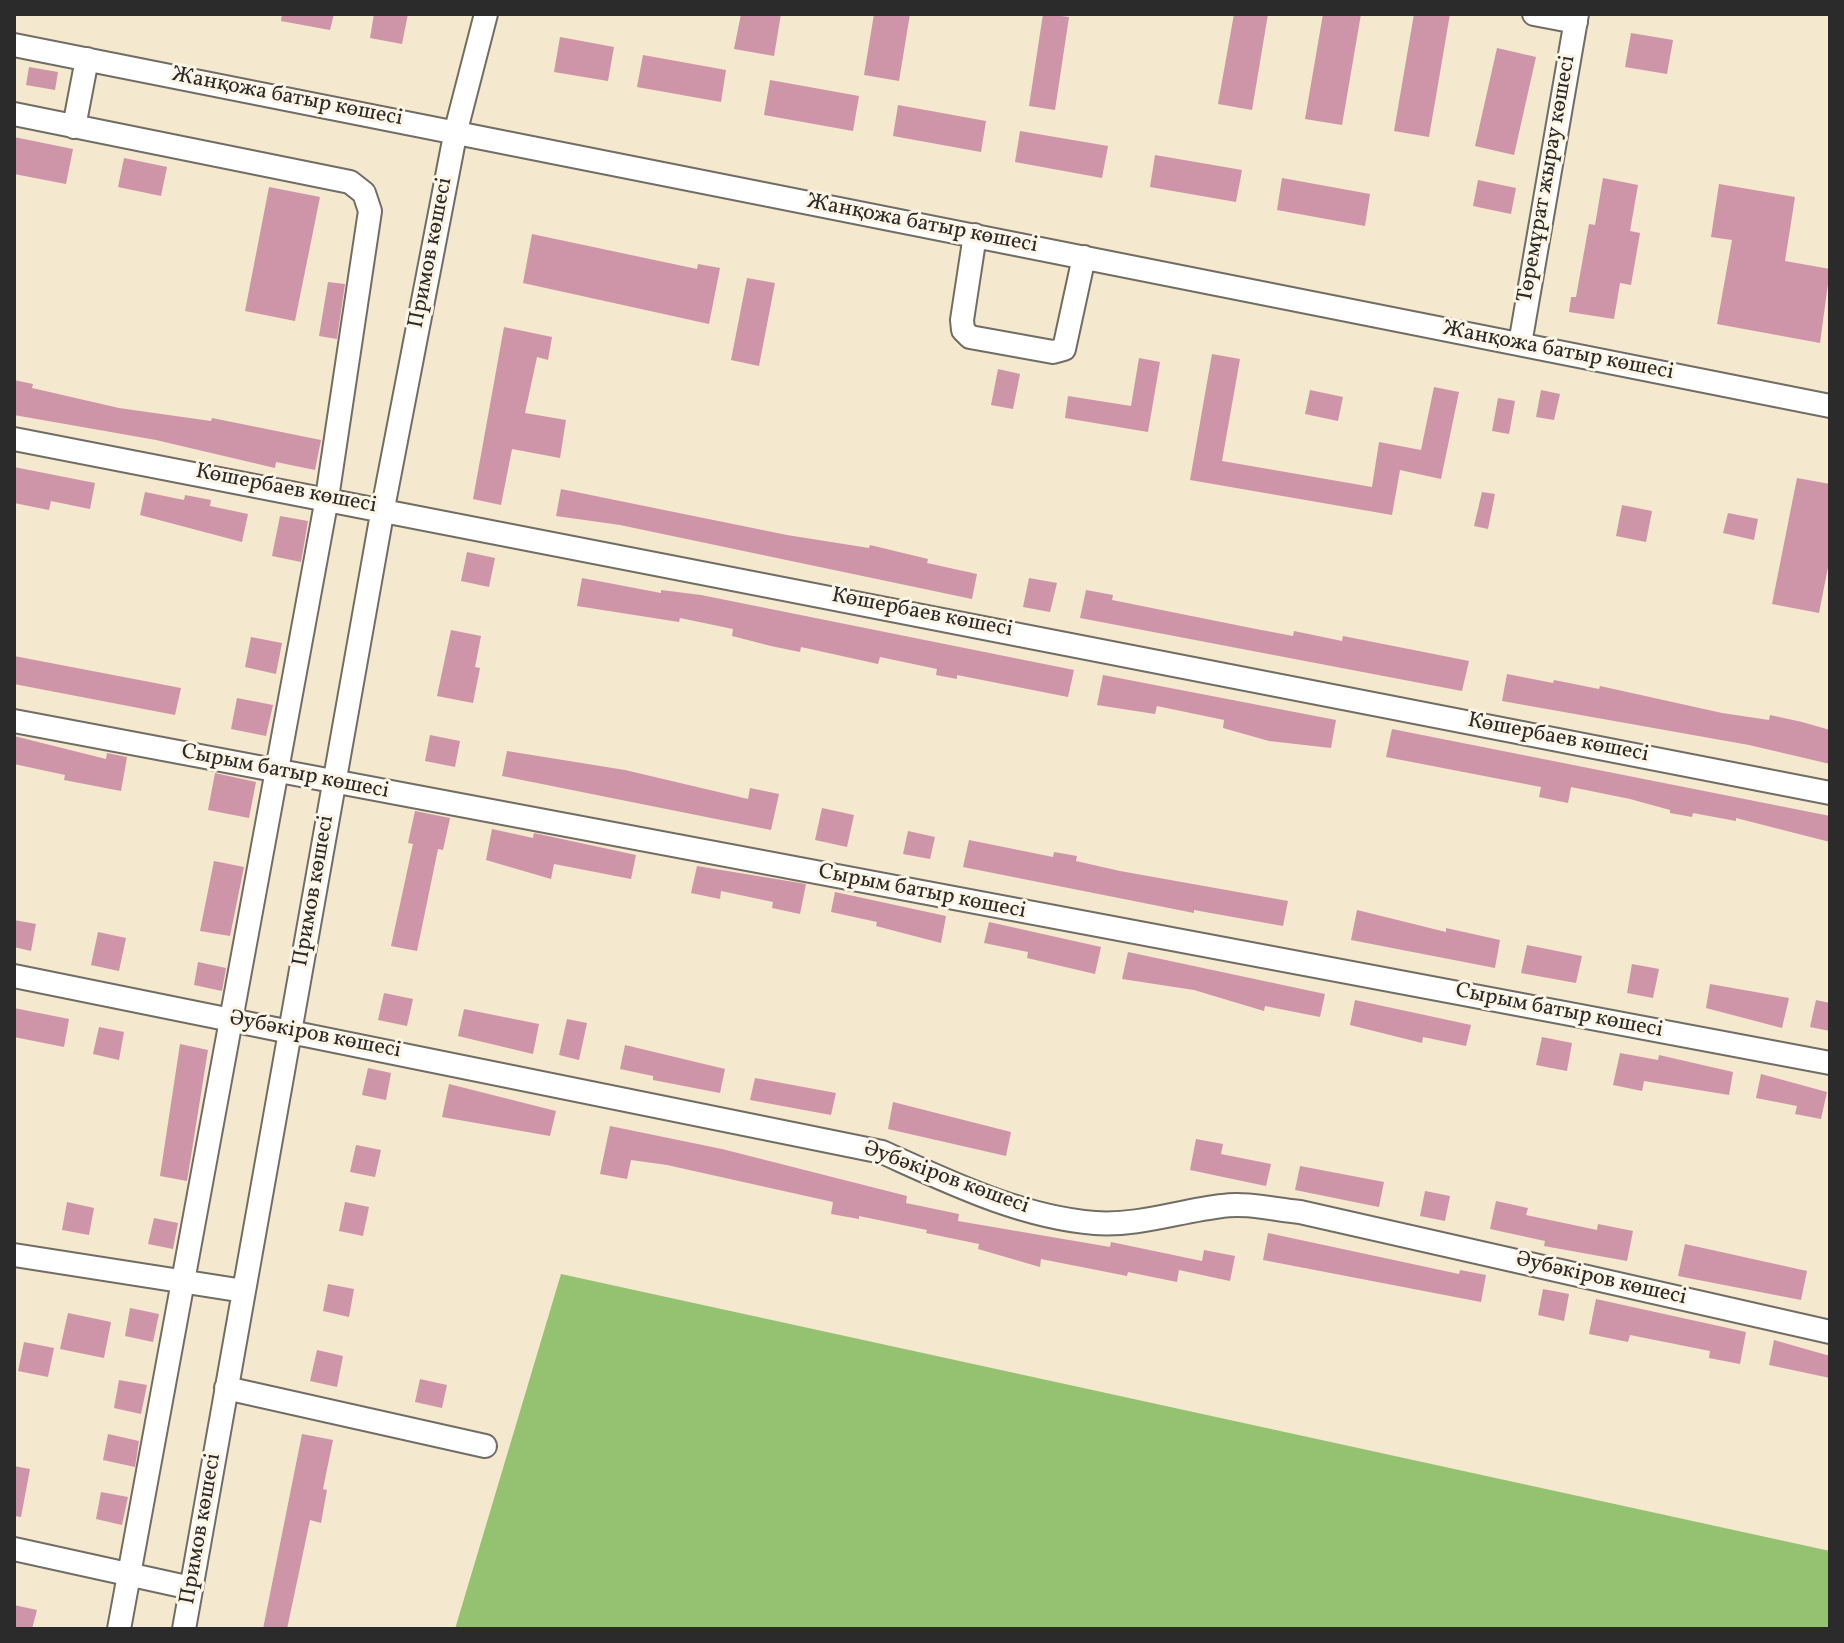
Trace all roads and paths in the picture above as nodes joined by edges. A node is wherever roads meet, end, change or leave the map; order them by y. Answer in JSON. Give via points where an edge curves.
{"nodes":[{"id":1,"x":486,"y":14,"type":"edge"},
{"id":2,"x":1534,"y":14,"type":"edge"},
{"id":3,"x":1576,"y":18,"type":"edge"},
{"id":4,"x":14,"y":45,"type":"edge"},
{"id":5,"x":87,"y":59,"type":"junction"},
{"id":6,"x":14,"y":114,"type":"edge"},
{"id":7,"x":74,"y":127,"type":"junction"},
{"id":8,"x":456,"y":130,"type":"junction"},
{"id":9,"x":975,"y":235,"type":"junction"},
{"id":10,"x":1084,"y":257,"type":"junction"},
{"id":11,"x":1520,"y":344,"type":"junction"},
{"id":12,"x":1830,"y":406,"type":"edge"},
{"id":13,"x":14,"y":439,"type":"edge"},
{"id":14,"x":327,"y":498,"type":"junction"},
{"id":15,"x":383,"y":508,"type":"junction"},
{"id":16,"x":14,"y":721,"type":"edge"},
{"id":17,"x":275,"y":771,"type":"junction"},
{"id":18,"x":334,"y":782,"type":"junction"},
{"id":19,"x":1830,"y":793,"type":"edge"},
{"id":20,"x":14,"y":976,"type":"edge"},
{"id":21,"x":231,"y":1019,"type":"junction"},
{"id":22,"x":290,"y":1031,"type":"junction"},
{"id":23,"x":1830,"y":1063,"type":"edge"},
{"id":24,"x":14,"y":1255,"type":"edge"},
{"id":25,"x":182,"y":1281,"type":"junction"},
{"id":26,"x":244,"y":1291,"type":"junction"},
{"id":27,"x":1830,"y":1332,"type":"edge"},
{"id":28,"x":226,"y":1388,"type":"junction"},
{"id":29,"x":485,"y":1446,"type":"dead end"},
{"id":30,"x":14,"y":1549,"type":"edge"},
{"id":31,"x":130,"y":1574,"type":"junction"},
{"id":32,"x":191,"y":1588,"type":"junction"},
{"id":33,"x":119,"y":1629,"type":"edge"},
{"id":34,"x":184,"y":1629,"type":"edge"}],
"edges":[{"from":1,"to":8,"type":"street","name":"Примов көшесі"},
{"from":2,"to":3,"type":"street"},
{"from":3,"to":11,"type":"street","name":"Төремұрат жырау көшесі"},
{"from":4,"to":5,"type":"street","name":"Жанқожа батыр көшесі"},
{"from":5,"to":7,"type":"street"},
{"from":5,"to":8,"type":"street","name":"Жанқожа батыр көшесі"},
{"from":6,"to":7,"type":"street"},
{"from":7,"to":14,"type":"street","via":[[350,182],[364,193],[370,211]]},
{"from":8,"to":9,"type":"street","name":"Жанқожа батыр көшесі"},
{"from":8,"to":15,"type":"street","name":"Примов көшесі"},
{"from":9,"to":10,"type":"street","name":"Жанқожа батыр көшесі"},
{"from":9,"to":10,"type":"street","via":[[962,320],[970,337],[1053,352],[1064,349]]},
{"from":10,"to":11,"type":"street","name":"Жанқожа батыр көшесі"},
{"from":11,"to":12,"type":"street","name":"Жанқожа батыр көшесі"},
{"from":13,"to":14,"type":"street","name":"Көшербаев көшесі"},
{"from":14,"to":15,"type":"street","name":"Көшербаев көшесі"},
{"from":14,"to":17,"type":"street"},
{"from":15,"to":18,"type":"street","name":"Примов көшесі"},
{"from":15,"to":19,"type":"street","name":"Көшербаев көшесі"},
{"from":16,"to":17,"type":"street","name":"Сырым батыр көшесі"},
{"from":17,"to":18,"type":"street","name":"Сырым батыр көшесі"},
{"from":17,"to":21,"type":"street"},
{"from":18,"to":22,"type":"street","name":"Примов көшесі"},
{"from":18,"to":23,"type":"street","name":"Сырым батыр көшесі"},
{"from":20,"to":21,"type":"street","name":"Әубәкіров көшесі"},
{"from":21,"to":22,"type":"street","name":"Әубәкіров көшесі"},
{"from":21,"to":25,"type":"street"},
{"from":22,"to":26,"type":"street","name":"Примов көшесі"},
{"from":22,"to":27,"type":"street","name":"Әубәкіров көшесі","via":[[882,1152],[963,1189],[1037,1212],[1095,1223],[1148,1221],[1225,1205],[1300,1212]]},
{"from":24,"to":25,"type":"street"},
{"from":25,"to":26,"type":"street"},
{"from":25,"to":31,"type":"street"},
{"from":26,"to":28,"type":"street","name":"Примов көшесі"},
{"from":28,"to":29,"type":"street"},
{"from":28,"to":32,"type":"street","name":"Примов көшесі"},
{"from":30,"to":31,"type":"street"},
{"from":31,"to":32,"type":"street"},
{"from":31,"to":33,"type":"street"},
{"from":32,"to":34,"type":"street","name":"Примов көшесі"}]}
